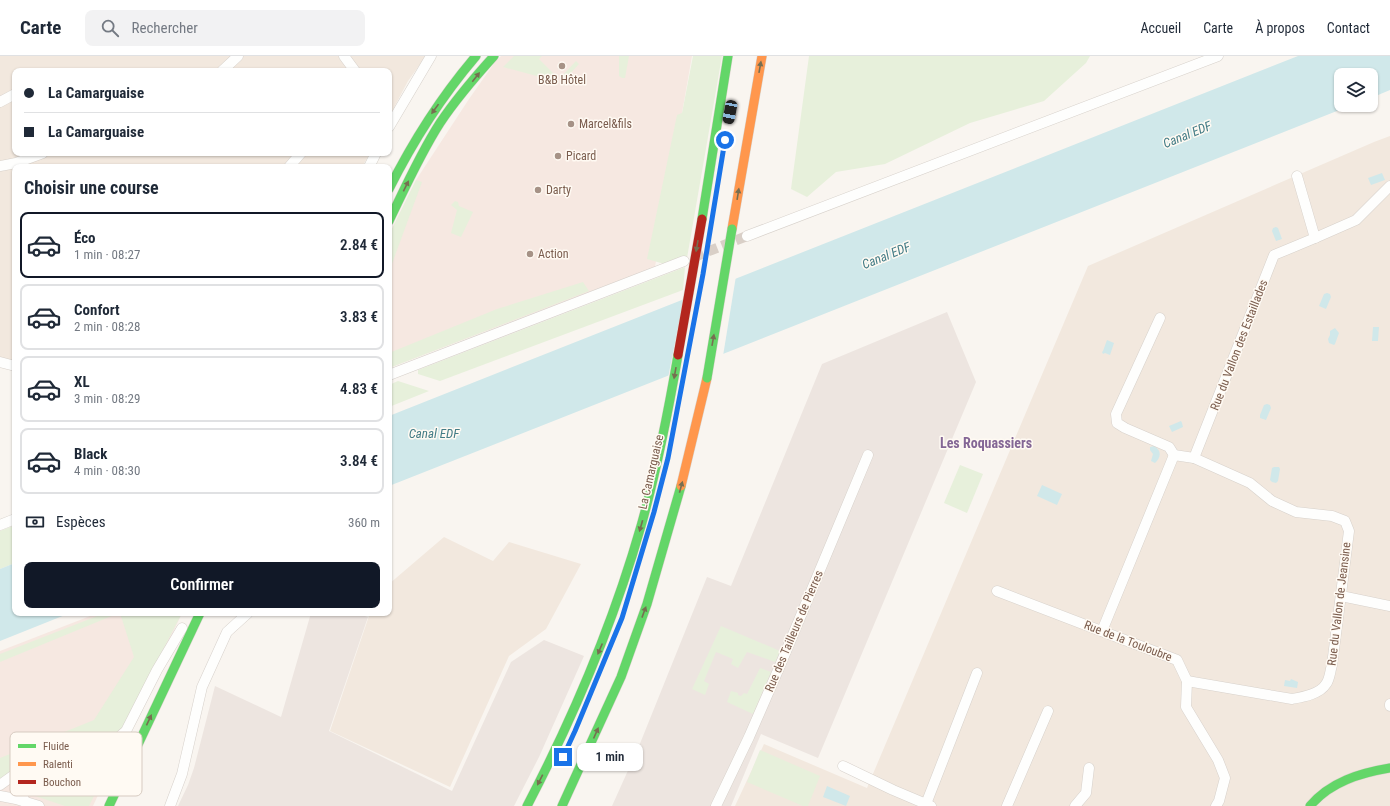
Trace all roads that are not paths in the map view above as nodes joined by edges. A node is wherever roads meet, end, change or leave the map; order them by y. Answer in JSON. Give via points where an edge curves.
{"nodes":[{"id":1,"x":238,"y":56,"type":"edge"},
{"id":2,"x":344,"y":56,"type":"edge"},
{"id":3,"x":431,"y":56,"type":"edge"},
{"id":4,"x":476,"y":56,"type":"edge"},
{"id":5,"x":494,"y":56,"type":"edge"},
{"id":6,"x":728,"y":56,"type":"edge"},
{"id":7,"x":762,"y":56,"type":"edge"},
{"id":8,"x":1218,"y":56,"type":"edge"},
{"id":9,"x":770,"y":64,"type":"dead end"},
{"id":10,"x":225,"y":68,"type":"edge"},
{"id":11,"x":353,"y":68,"type":"edge"},
{"id":12,"x":12,"y":96,"type":"edge"},
{"id":13,"x":0,"y":102,"type":"edge"},
{"id":14,"x":719,"y":114,"type":"junction"},
{"id":15,"x":392,"y":122,"type":"edge"},
{"id":16,"x":35,"y":156,"type":"edge"},
{"id":17,"x":299,"y":156,"type":"edge"},
{"id":18,"x":744,"y":160,"type":"junction"},
{"id":19,"x":292,"y":164,"type":"edge"},
{"id":20,"x":0,"y":166,"type":"edge"},
{"id":21,"x":1297,"y":176,"type":"dead end"},
{"id":22,"x":392,"y":182,"type":"edge"},
{"id":23,"x":1390,"y":186,"type":"edge"},
{"id":24,"x":392,"y":215,"type":"edge"},
{"id":25,"x":747,"y":236,"type":"tunnel mouth"},
{"id":26,"x":1315,"y":238,"type":"junction"},
{"id":27,"x":705,"y":253,"type":"dead end"},
{"id":28,"x":684,"y":261,"type":"tunnel mouth"},
{"id":29,"x":1160,"y":318,"type":"dead end"},
{"id":30,"x":687,"y":358,"type":"dead end"},
{"id":31,"x":0,"y":362,"type":"edge"},
{"id":32,"x":12,"y":365,"type":"edge"},
{"id":33,"x":392,"y":374,"type":"edge"},
{"id":34,"x":674,"y":427,"type":"dead end"},
{"id":35,"x":868,"y":454,"type":"dead end"},
{"id":36,"x":1174,"y":456,"type":"junction"},
{"id":37,"x":1194,"y":458,"type":"junction"},
{"id":38,"x":662,"y":480,"type":"dead end"},
{"id":39,"x":653,"y":518,"type":"dead end"},
{"id":40,"x":12,"y":520,"type":"edge"},
{"id":41,"x":0,"y":524,"type":"edge"},
{"id":42,"x":648,"y":533,"type":"dead end"},
{"id":43,"x":635,"y":576,"type":"dead end"},
{"id":44,"x":997,"y":591,"type":"dead end"},
{"id":45,"x":1341,"y":596,"type":"junction"},
{"id":46,"x":1390,"y":606,"type":"edge"},
{"id":47,"x":199,"y":616,"type":"edge"},
{"id":48,"x":245,"y":616,"type":"edge"},
{"id":49,"x":186,"y":618,"type":"dead end"},
{"id":50,"x":182,"y":628,"type":"junction"},
{"id":51,"x":1102,"y":631,"type":"junction"},
{"id":52,"x":977,"y":673,"type":"dead end"},
{"id":53,"x":1187,"y":681,"type":"junction"},
{"id":54,"x":1048,"y":711,"type":"dead end"},
{"id":55,"x":125,"y":732,"type":"edge"},
{"id":56,"x":133,"y":732,"type":"edge"},
{"id":57,"x":142,"y":736,"type":"edge"},
{"id":58,"x":843,"y":766,"type":"dead end"},
{"id":59,"x":1089,"y":768,"type":"dead end"},
{"id":60,"x":1390,"y":768,"type":"edge"},
{"id":61,"x":10,"y":778,"type":"edge"},
{"id":62,"x":0,"y":785,"type":"edge"},
{"id":63,"x":0,"y":796,"type":"edge"},
{"id":64,"x":22,"y":796,"type":"edge"},
{"id":65,"x":104,"y":796,"type":"edge"},
{"id":66,"x":114,"y":796,"type":"edge"},
{"id":67,"x":25,"y":802,"type":"junction"},
{"id":68,"x":929,"y":805,"type":"edge"},
{"id":69,"x":39,"y":806,"type":"edge"},
{"id":70,"x":99,"y":806,"type":"edge"},
{"id":71,"x":109,"y":806,"type":"edge"},
{"id":72,"x":170,"y":806,"type":"edge"},
{"id":73,"x":527,"y":806,"type":"edge"},
{"id":74,"x":562,"y":806,"type":"edge"},
{"id":75,"x":716,"y":806,"type":"edge"},
{"id":76,"x":1007,"y":806,"type":"edge"},
{"id":77,"x":1075,"y":806,"type":"edge"},
{"id":78,"x":1216,"y":806,"type":"edge"},
{"id":79,"x":1310,"y":806,"type":"edge"}],
"edges":[{"from":1,"to":10,"type":"street"},
{"from":2,"to":11,"type":"street"},
{"from":3,"to":15,"type":"street"},
{"from":4,"to":22,"type":"main road","one_way":true,"via":[[430,116]]},
{"from":24,"to":5,"type":"main road","one_way":true,"via":[[413,170],[441,123]]},
{"from":6,"to":14,"type":"main road"},
{"from":18,"to":7,"type":"main road","one_way":true},
{"from":8,"to":25,"type":"street"},
{"from":9,"to":18,"type":"main road"},
{"from":12,"to":13,"type":"street"},
{"from":14,"to":27,"type":"main road"},
{"from":14,"to":73,"type":"main road","one_way":true,"via":[[672,392],[653,484],[608,629],[566,730]]},
{"from":16,"to":20,"type":"street"},
{"from":17,"to":19,"type":"street"},
{"from":74,"to":18,"type":"main road","one_way":true,"bridge":true,"via":[[620,677],[647,605],[668,536],[706,378]]},
{"from":21,"to":26,"type":"street"},
{"from":23,"to":26,"type":"street","name":"Rue du Vallon des Estaillades","via":[[1356,220]]},
{"from":26,"to":37,"type":"street","name":"Rue du Vallon des Estaillades","via":[[1274,255]]},
{"from":28,"to":33,"type":"street"},
{"from":29,"to":36,"type":"street","via":[[1116,414],[1117,422],[1169,447]]},
{"from":30,"to":34,"type":"main road","name":"La Camarguaise"},
{"from":31,"to":32,"type":"street"},
{"from":35,"to":75,"type":"street","name":"Rue des Tailleurs de Pierres","via":[[779,668]]},
{"from":36,"to":37,"type":"street"},
{"from":36,"to":51,"type":"street"},
{"from":37,"to":45,"type":"street","name":"Rue du Vallon de Jeansine","via":[[1250,483],[1272,501],[1296,512],[1332,516],[1345,521],[1349,531]]},
{"from":38,"to":39,"type":"main road","name":"La Camarguaise"},
{"from":40,"to":41,"type":"street"},
{"from":42,"to":43,"type":"main road"},
{"from":44,"to":51,"type":"street","name":"Rue de la Touloubre"},
{"from":45,"to":46,"type":"street"},
{"from":45,"to":53,"type":"street","name":"Rue du Vallon de Jeansine","via":[[1332,665],[1326,684],[1318,691],[1292,699]]},
{"from":57,"to":47,"type":"main road","one_way":true},
{"from":48,"to":72,"type":"street","via":[[227,632],[202,687],[182,774]]},
{"from":49,"to":50,"type":"main road"},
{"from":50,"to":55,"type":"street"},
{"from":50,"to":56,"type":"main road"},
{"from":51,"to":53,"type":"street","name":"Rue de la Touloubre","via":[[1177,660]]},
{"from":52,"to":68,"type":"street"},
{"from":53,"to":78,"type":"street","name":"Rue de la Touloubre","via":[[1186,707],[1218,760],[1225,778]]},
{"from":54,"to":76,"type":"street"},
{"from":58,"to":68,"type":"street"},
{"from":59,"to":77,"type":"street","via":[[1086,793]]},
{"from":60,"to":79,"type":"main road","via":[[1375,770],[1333,785]]},
{"from":61,"to":62,"type":"street"},
{"from":63,"to":67,"type":"street"},
{"from":64,"to":67,"type":"street"},
{"from":65,"to":70,"type":"main road"},
{"from":71,"to":66,"type":"main road","one_way":true},
{"from":67,"to":69,"type":"street"}]}
